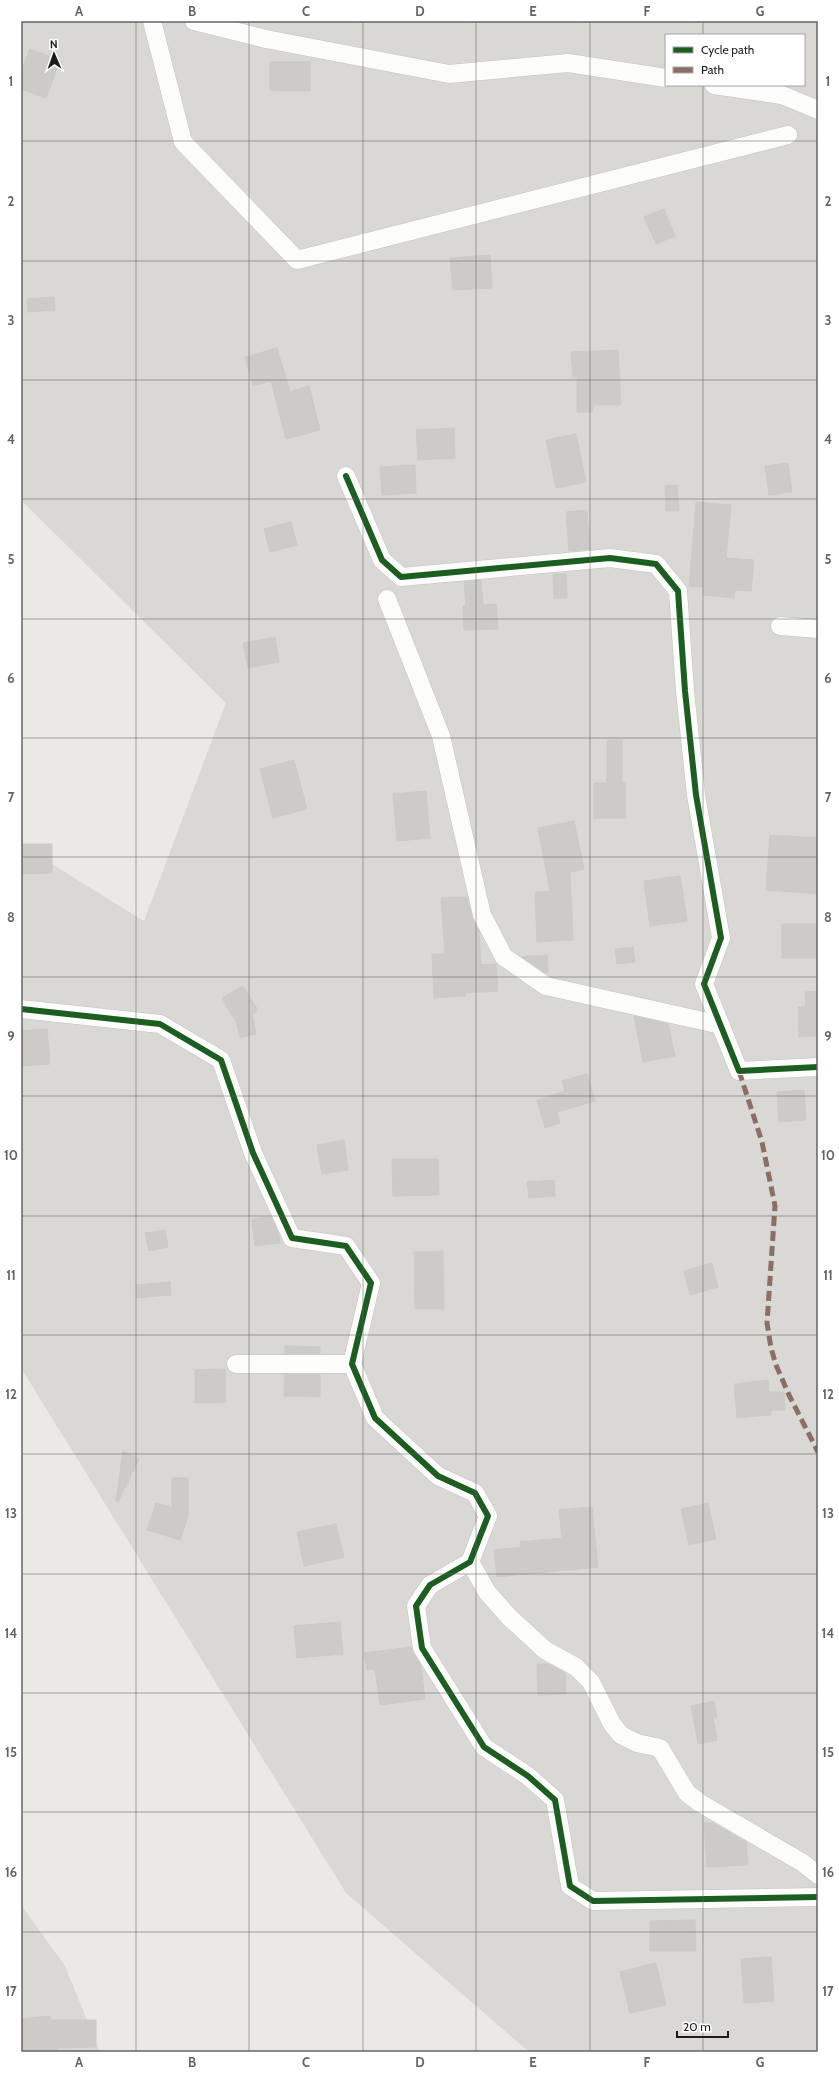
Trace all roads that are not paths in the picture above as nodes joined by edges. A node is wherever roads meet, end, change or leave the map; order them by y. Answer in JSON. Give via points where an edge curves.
{"nodes":[{"id":1,"x":152,"y":21,"type":"edge"},
{"id":2,"x":194,"y":21,"type":"edge"},
{"id":3,"x":665,"y":78,"type":"edge"},
{"id":4,"x":720,"y":86,"type":"edge"},
{"id":5,"x":818,"y":110,"type":"edge"},
{"id":6,"x":788,"y":135,"type":"dead end"},
{"id":7,"x":346,"y":476,"type":"dead end"},
{"id":8,"x":387,"y":599,"type":"dead end"},
{"id":9,"x":780,"y":626,"type":"dead end"},
{"id":10,"x":818,"y":629,"type":"edge"},
{"id":11,"x":21,"y":1009,"type":"edge"},
{"id":12,"x":721,"y":1025,"type":"junction"},
{"id":13,"x":818,"y":1067,"type":"edge"},
{"id":14,"x":236,"y":1364,"type":"dead end"},
{"id":15,"x":352,"y":1364,"type":"junction"},
{"id":16,"x":470,"y":1562,"type":"junction"},
{"id":17,"x":818,"y":1875,"type":"edge"},
{"id":18,"x":818,"y":1897,"type":"edge"}],
"edges":[{"from":1,"to":6,"type":"street","via":[[183,142],[297,260]]},
{"from":2,"to":3,"type":"street","via":[[266,39],[449,74],[568,63]]},
{"from":4,"to":5,"type":"street","via":[[782,96]]},
{"from":7,"to":12,"type":"street","via":[[382,560],[401,577],[610,558],[656,564],[678,591],[696,795],[721,938],[704,984]]},
{"from":8,"to":12,"type":"street","via":[[441,736],[482,915],[504,958],[546,986]]},
{"from":9,"to":10,"type":"street"},
{"from":11,"to":15,"type":"street","via":[[160,1024],[222,1060],[253,1152],[292,1238],[346,1246],[371,1283]]},
{"from":12,"to":13,"type":"street","via":[[739,1071]]},
{"from":14,"to":15,"type":"street"},
{"from":15,"to":16,"type":"street","via":[[375,1418],[438,1476],[475,1493],[488,1516]]},
{"from":16,"to":17,"type":"street","via":[[487,1592],[509,1618],[545,1650],[576,1667],[591,1682],[612,1724],[621,1735],[637,1743],[660,1748],[688,1793],[700,1803],[803,1863]]},
{"from":16,"to":18,"type":"street","via":[[430,1585],[416,1606],[422,1648],[484,1747],[528,1776],[556,1800],[570,1886],[593,1901]]}]}
